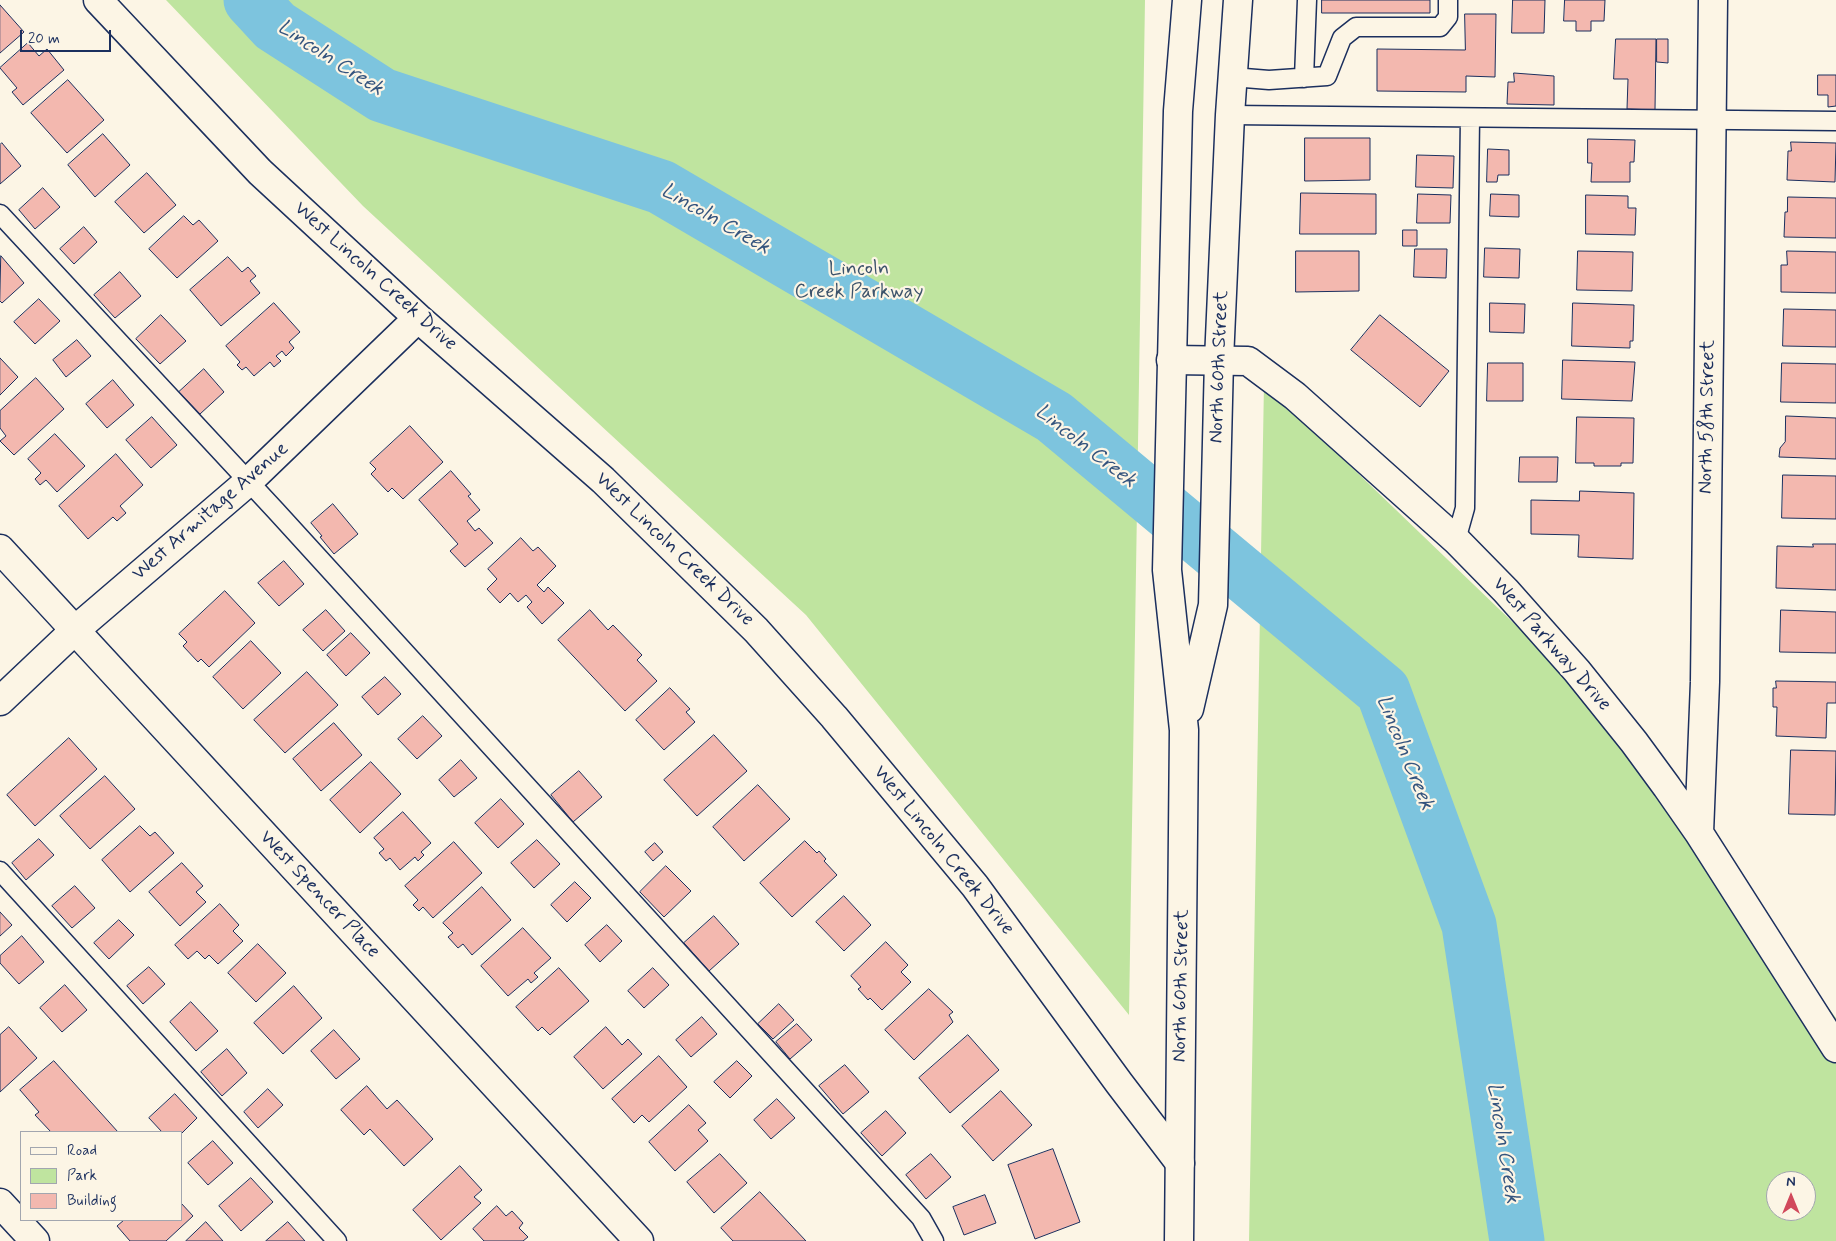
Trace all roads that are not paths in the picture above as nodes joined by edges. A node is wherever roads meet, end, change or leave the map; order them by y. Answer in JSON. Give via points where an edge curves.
{"nodes":[{"id":1,"x":98,"y":0,"type":"edge"},
{"id":2,"x":1187,"y":0,"type":"edge"},
{"id":3,"x":1238,"y":0,"type":"edge"},
{"id":4,"x":1307,"y":0,"type":"edge"},
{"id":5,"x":1448,"y":0,"type":"edge"},
{"id":6,"x":1713,"y":0,"type":"edge"},
{"id":7,"x":1232,"y":77,"type":"junction"},
{"id":8,"x":1304,"y":78,"type":"junction"},
{"id":9,"x":1230,"y":115,"type":"junction"},
{"id":10,"x":1470,"y":118,"type":"junction"},
{"id":11,"x":1712,"y":119,"type":"junction"},
{"id":12,"x":1836,"y":121,"type":"edge"},
{"id":13,"x":0,"y":214,"type":"edge"},
{"id":14,"x":418,"y":318,"type":"junction"},
{"id":15,"x":1171,"y":360,"type":"junction"},
{"id":16,"x":1219,"y":360,"type":"junction"},
{"id":17,"x":248,"y":482,"type":"junction"},
{"id":18,"x":1456,"y":540,"type":"junction"},
{"id":19,"x":0,"y":549,"type":"edge"},
{"id":20,"x":74,"y":631,"type":"junction"},
{"id":21,"x":0,"y":701,"type":"edge"},
{"id":22,"x":1184,"y":730,"type":"junction"},
{"id":23,"x":1699,"y":833,"type":"junction"},
{"id":24,"x":0,"y":871,"type":"edge"},
{"id":25,"x":1836,"y":1048,"type":"edge"},
{"id":26,"x":1180,"y":1163,"type":"junction"},
{"id":27,"x":0,"y":1203,"type":"edge"},
{"id":28,"x":35,"y":1241,"type":"edge"},
{"id":29,"x":337,"y":1241,"type":"edge"},
{"id":30,"x":639,"y":1241,"type":"edge"},
{"id":31,"x":934,"y":1241,"type":"edge"},
{"id":32,"x":1179,"y":1241,"type":"edge"}],
"edges":[{"from":1,"to":14,"type":"street","name":"West Lincoln Creek Drive","via":[[260,172]]},
{"from":2,"to":15,"type":"street","name":"North 60th Street","via":[[1178,111]]},
{"from":3,"to":7,"type":"street","name":"North 60th Street"},
{"from":4,"to":8,"type":"lane"},
{"from":5,"to":8,"type":"lane","via":[[1448,17],[1440,27],[1356,27],[1342,38],[1327,76]]},
{"from":6,"to":11,"type":"street","name":"North 58th Street"},
{"from":7,"to":8,"type":"lane"},
{"from":7,"to":9,"type":"street","name":"North 60th Street"},
{"from":9,"to":10,"type":"lane"},
{"from":9,"to":16,"type":"street","name":"North 60th Street"},
{"from":10,"to":11,"type":"lane"},
{"from":10,"to":18,"type":"lane","via":[[1465,508]]},
{"from":11,"to":12,"type":"lane"},
{"from":11,"to":23,"type":"street","name":"North 58th Street","via":[[1705,682]]},
{"from":13,"to":17,"type":"lane"},
{"from":14,"to":17,"type":"street","name":"West Armitage Avenue"},
{"from":14,"to":26,"type":"street","name":"West Lincoln Creek Drive","via":[[603,480],[756,630],[821,702],[975,886]]},
{"from":15,"to":16,"type":"street","name":"West Parkway Drive"},
{"from":15,"to":22,"type":"street","name":"North 60th Street","via":[[1167,570]]},
{"from":16,"to":18,"type":"street","name":"West Parkway Drive","via":[[1248,361],[1295,396]]},
{"from":16,"to":22,"type":"street","name":"North 60th Street","via":[[1213,605]]},
{"from":17,"to":20,"type":"street","name":"West Armitage Avenue"},
{"from":17,"to":31,"type":"lane","via":[[921,1218]]},
{"from":18,"to":23,"type":"street","name":"West Parkway Drive","via":[[1577,670]]},
{"from":19,"to":20,"type":"street","name":"West Spencer Place"},
{"from":20,"to":21,"type":"street","name":"West Armitage Avenue"},
{"from":20,"to":30,"type":"street","name":"West Spencer Place"},
{"from":22,"to":26,"type":"street","name":"North 60th Street"},
{"from":23,"to":25,"type":"street","name":"West Parkway Drive"},
{"from":24,"to":29,"type":"lane"},
{"from":26,"to":32,"type":"street","name":"North 60th Street"},
{"from":27,"to":28,"type":"street"}]}
